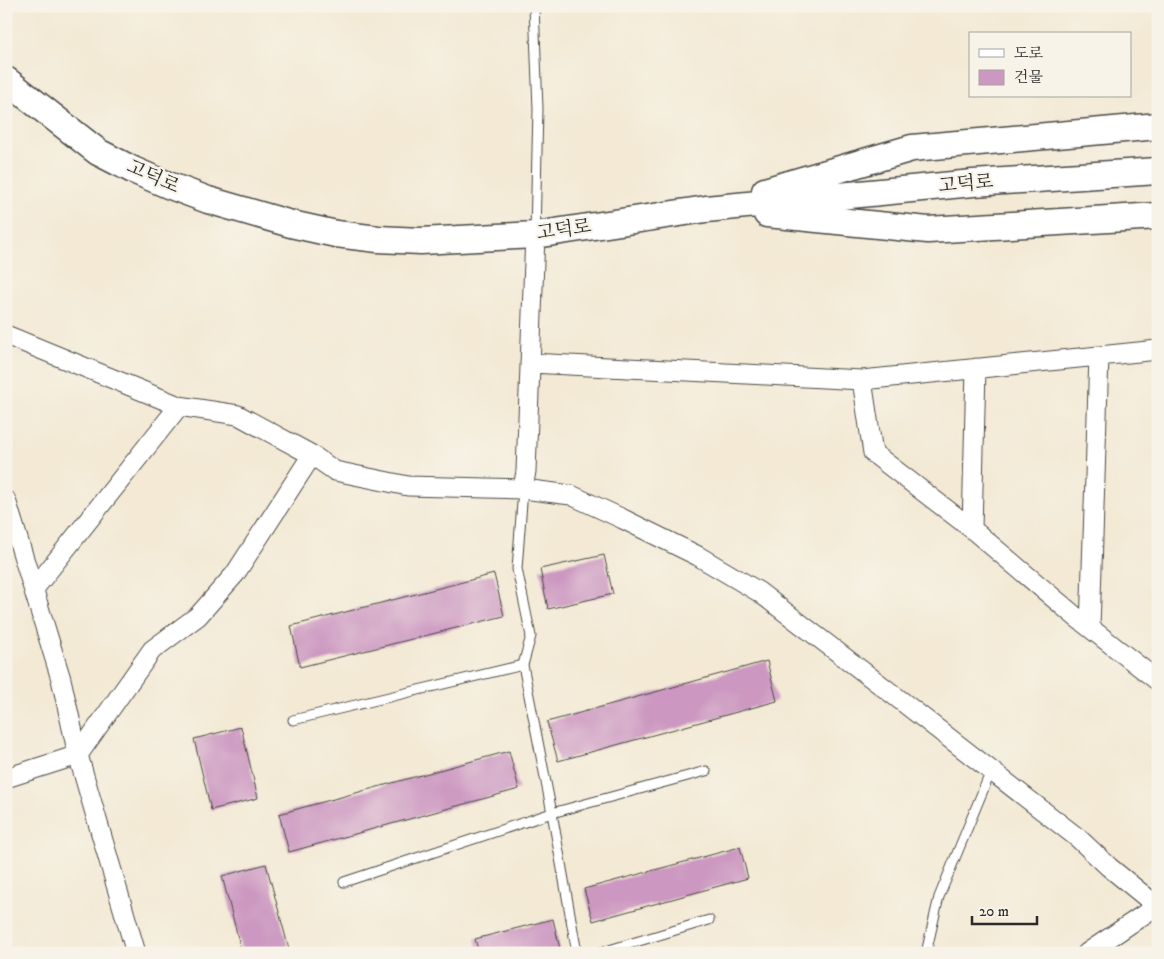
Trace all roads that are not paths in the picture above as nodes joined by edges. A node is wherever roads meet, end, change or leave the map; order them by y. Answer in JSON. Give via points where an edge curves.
{"nodes":[{"id":1,"x":534,"y":6,"type":"edge"},
{"id":2,"x":6,"y":80,"type":"edge"},
{"id":3,"x":1158,"y":126,"type":"edge"},
{"id":4,"x":1158,"y":170,"type":"edge"},
{"id":5,"x":706,"y":208,"type":"junction"},
{"id":6,"x":1158,"y":216,"type":"edge"},
{"id":7,"x":535,"y":234,"type":"junction"},
{"id":8,"x":6,"y":335,"type":"edge"},
{"id":9,"x":1158,"y":350,"type":"edge"},
{"id":10,"x":1100,"y":356,"type":"junction"},
{"id":11,"x":530,"y":363,"type":"junction"},
{"id":12,"x":976,"y":368,"type":"junction"},
{"id":13,"x":862,"y":380,"type":"junction"},
{"id":14,"x":179,"y":406,"type":"junction"},
{"id":15,"x":312,"y":455,"type":"junction"},
{"id":16,"x":524,"y":488,"type":"junction"},
{"id":17,"x":6,"y":500,"type":"edge"},
{"id":18,"x":972,"y":529,"type":"junction"},
{"id":19,"x":34,"y":589,"type":"junction"},
{"id":20,"x":1090,"y":628,"type":"junction"},
{"id":21,"x":523,"y":665,"type":"junction"},
{"id":22,"x":1158,"y":681,"type":"edge"},
{"id":23,"x":293,"y":720,"type":"dead end"},
{"id":24,"x":78,"y":755,"type":"junction"},
{"id":25,"x":991,"y":771,"type":"junction"},
{"id":26,"x":706,"y":772,"type":"dead end"},
{"id":27,"x":6,"y":778,"type":"edge"},
{"id":28,"x":552,"y":813,"type":"junction"},
{"id":29,"x":344,"y":882,"type":"dead end"},
{"id":30,"x":1157,"y":906,"type":"edge"},
{"id":31,"x":709,"y":920,"type":"dead end"},
{"id":32,"x":136,"y":953,"type":"edge"},
{"id":33,"x":577,"y":953,"type":"edge"},
{"id":34,"x":599,"y":953,"type":"edge"},
{"id":35,"x":926,"y":953,"type":"edge"},
{"id":36,"x":1087,"y":953,"type":"edge"}],
"edges":[{"from":1,"to":7,"type":"lane","via":[[538,109]]},
{"from":2,"to":7,"type":"main road","name":"고덕로","via":[[98,152],[168,185],[248,212],[336,234],[378,239],[421,241]]},
{"from":3,"to":5,"type":"main road","via":[[912,148]]},
{"from":4,"to":5,"type":"main road","name":"고덕로","via":[[973,183]]},
{"from":5,"to":6,"type":"main road","via":[[928,230]]},
{"from":5,"to":7,"type":"main road","name":"고덕로"},
{"from":7,"to":11,"type":"street"},
{"from":8,"to":14,"type":"street"},
{"from":9,"to":10,"type":"street"},
{"from":10,"to":12,"type":"street"},
{"from":10,"to":20,"type":"street"},
{"from":11,"to":13,"type":"street"},
{"from":11,"to":16,"type":"street"},
{"from":12,"to":13,"type":"street"},
{"from":12,"to":18,"type":"street"},
{"from":13,"to":18,"type":"street","via":[[873,453]]},
{"from":14,"to":15,"type":"street","via":[[238,415]]},
{"from":14,"to":19,"type":"street"},
{"from":15,"to":16,"type":"street","via":[[335,472],[408,486]]},
{"from":15,"to":24,"type":"street","via":[[235,574],[198,616],[152,650]]},
{"from":16,"to":21,"type":"lane","via":[[517,569],[531,636]]},
{"from":16,"to":25,"type":"street","via":[[571,495],[698,556],[751,587]]},
{"from":17,"to":19,"type":"street"},
{"from":18,"to":20,"type":"street"},
{"from":19,"to":24,"type":"street","via":[[61,679]]},
{"from":20,"to":22,"type":"street"},
{"from":21,"to":23,"type":"lane"},
{"from":21,"to":28,"type":"lane"},
{"from":24,"to":27,"type":"street"},
{"from":24,"to":32,"type":"street"},
{"from":25,"to":30,"type":"street","via":[[1078,838]]},
{"from":25,"to":35,"type":"lane","via":[[939,897]]},
{"from":26,"to":28,"type":"lane"},
{"from":28,"to":29,"type":"lane"},
{"from":28,"to":33,"type":"lane"},
{"from":30,"to":36,"type":"street"},
{"from":31,"to":34,"type":"lane"}]}
